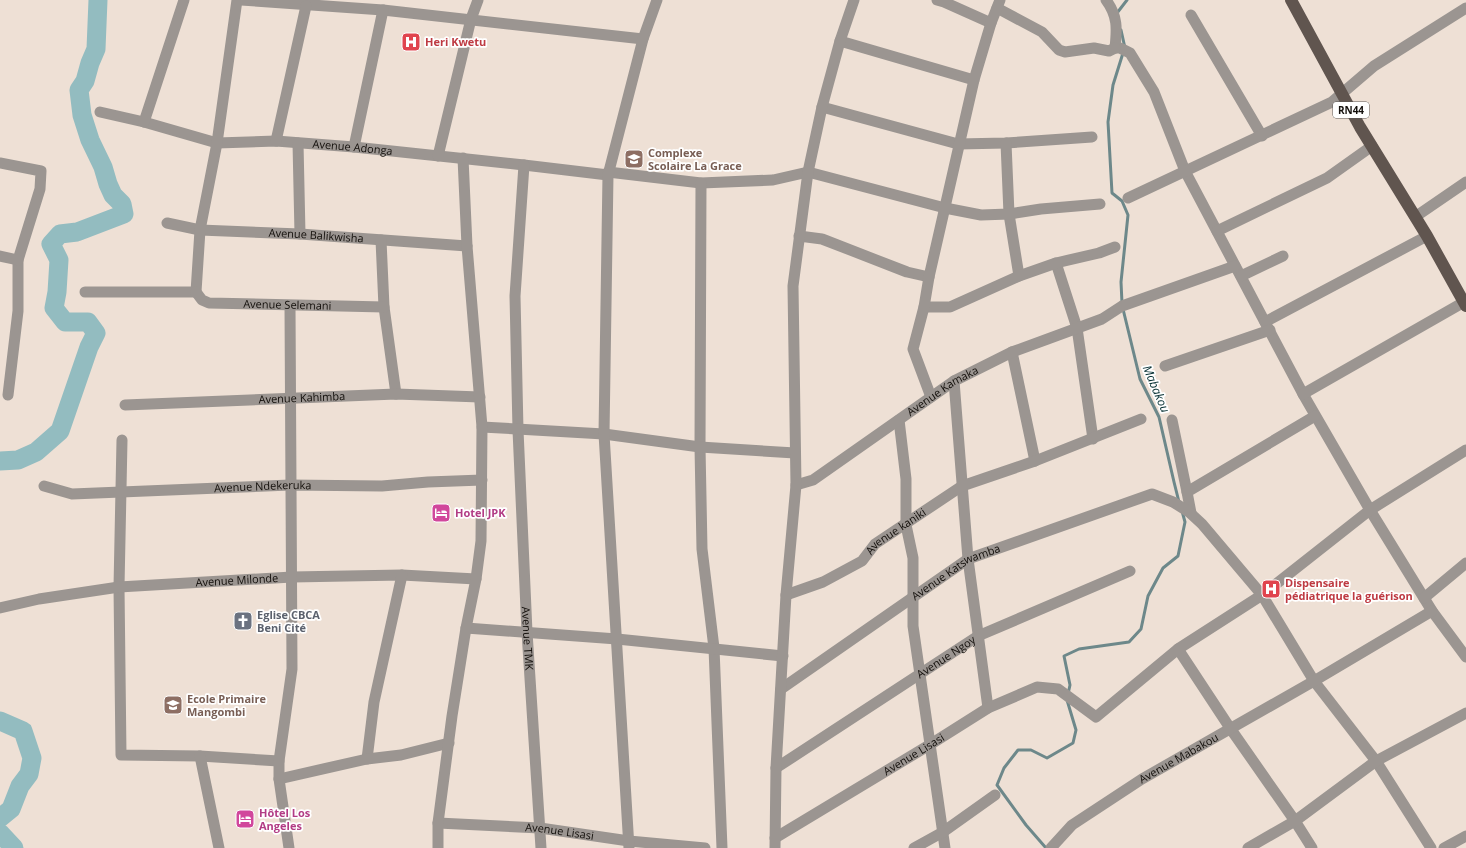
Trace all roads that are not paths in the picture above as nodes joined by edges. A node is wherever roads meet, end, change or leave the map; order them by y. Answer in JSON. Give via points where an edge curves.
{"nodes":[{"id":1,"x":184,"y":0,"type":"edge"},
{"id":2,"x":237,"y":0,"type":"edge"},
{"id":3,"x":241,"y":0,"type":"edge"},
{"id":4,"x":478,"y":0,"type":"edge"},
{"id":5,"x":657,"y":0,"type":"edge"},
{"id":6,"x":854,"y":0,"type":"edge"},
{"id":7,"x":936,"y":0,"type":"edge"},
{"id":8,"x":1106,"y":0,"type":"edge"},
{"id":9,"x":1291,"y":0,"type":"edge"},
{"id":10,"x":999,"y":4,"type":"edge"},
{"id":11,"x":306,"y":6,"type":"junction"},
{"id":12,"x":1466,"y":8,"type":"edge"},
{"id":13,"x":383,"y":10,"type":"junction"},
{"id":14,"x":1191,"y":15,"type":"dead end"},
{"id":15,"x":471,"y":19,"type":"junction"},
{"id":16,"x":991,"y":23,"type":"junction"},
{"id":17,"x":643,"y":39,"type":"junction"},
{"id":18,"x":840,"y":41,"type":"junction"},
{"id":19,"x":1117,"y":48,"type":"junction"},
{"id":20,"x":974,"y":80,"type":"junction"},
{"id":21,"x":1342,"y":94,"type":"junction"},
{"id":22,"x":822,"y":107,"type":"junction"},
{"id":23,"x":100,"y":112,"type":"dead end"},
{"id":24,"x":144,"y":122,"type":"junction"},
{"id":25,"x":1262,"y":136,"type":"junction"},
{"id":26,"x":1092,"y":137,"type":"dead end"},
{"id":27,"x":276,"y":141,"type":"junction"},
{"id":28,"x":298,"y":143,"type":"junction"},
{"id":29,"x":1006,"y":143,"type":"junction"},
{"id":30,"x":217,"y":144,"type":"junction"},
{"id":31,"x":958,"y":144,"type":"junction"},
{"id":32,"x":1372,"y":146,"type":"junction"},
{"id":33,"x":354,"y":147,"type":"junction"},
{"id":34,"x":438,"y":156,"type":"junction"},
{"id":35,"x":463,"y":158,"type":"junction"},
{"id":36,"x":0,"y":163,"type":"edge"},
{"id":37,"x":524,"y":165,"type":"junction"},
{"id":38,"x":1185,"y":171,"type":"junction"},
{"id":39,"x":808,"y":172,"type":"junction"},
{"id":40,"x":608,"y":174,"type":"junction"},
{"id":41,"x":1466,"y":182,"type":"edge"},
{"id":42,"x":701,"y":183,"type":"junction"},
{"id":43,"x":1128,"y":198,"type":"dead end"},
{"id":44,"x":1100,"y":204,"type":"dead end"},
{"id":45,"x":945,"y":208,"type":"junction"},
{"id":46,"x":1009,"y":214,"type":"junction"},
{"id":47,"x":1415,"y":217,"type":"junction"},
{"id":48,"x":167,"y":223,"type":"dead end"},
{"id":49,"x":200,"y":230,"type":"junction"},
{"id":50,"x":1217,"y":231,"type":"junction"},
{"id":51,"x":300,"y":234,"type":"junction"},
{"id":52,"x":799,"y":236,"type":"junction"},
{"id":53,"x":1427,"y":236,"type":"junction"},
{"id":54,"x":381,"y":240,"type":"junction"},
{"id":55,"x":467,"y":246,"type":"junction"},
{"id":56,"x":1115,"y":247,"type":"dead end"},
{"id":57,"x":0,"y":256,"type":"edge"},
{"id":58,"x":1283,"y":256,"type":"dead end"},
{"id":59,"x":18,"y":260,"type":"junction"},
{"id":60,"x":1056,"y":263,"type":"junction"},
{"id":61,"x":1235,"y":266,"type":"junction"},
{"id":62,"x":1019,"y":276,"type":"junction"},
{"id":63,"x":1241,"y":276,"type":"junction"},
{"id":64,"x":929,"y":277,"type":"junction"},
{"id":65,"x":85,"y":292,"type":"dead end"},
{"id":66,"x":196,"y":292,"type":"junction"},
{"id":67,"x":1465,"y":304,"type":"edge"},
{"id":68,"x":290,"y":306,"type":"junction"},
{"id":69,"x":384,"y":307,"type":"junction"},
{"id":70,"x":924,"y":307,"type":"junction"},
{"id":71,"x":1268,"y":326,"type":"junction"},
{"id":72,"x":1077,"y":328,"type":"junction"},
{"id":73,"x":1012,"y":352,"type":"junction"},
{"id":74,"x":1165,"y":366,"type":"dead end"},
{"id":75,"x":954,"y":381,"type":"junction"},
{"id":76,"x":396,"y":394,"type":"junction"},
{"id":77,"x":1303,"y":394,"type":"junction"},
{"id":78,"x":8,"y":395,"type":"dead end"},
{"id":79,"x":480,"y":397,"type":"junction"},
{"id":80,"x":931,"y":397,"type":"junction"},
{"id":81,"x":290,"y":398,"type":"junction"},
{"id":82,"x":125,"y":405,"type":"dead end"},
{"id":83,"x":1315,"y":416,"type":"junction"},
{"id":84,"x":1141,"y":419,"type":"dead end"},
{"id":85,"x":899,"y":420,"type":"junction"},
{"id":86,"x":1172,"y":420,"type":"dead end"},
{"id":87,"x":482,"y":427,"type":"junction"},
{"id":88,"x":518,"y":430,"type":"junction"},
{"id":89,"x":604,"y":434,"type":"junction"},
{"id":90,"x":1093,"y":438,"type":"junction"},
{"id":91,"x":122,"y":440,"type":"dead end"},
{"id":92,"x":700,"y":447,"type":"junction"},
{"id":93,"x":1466,"y":450,"type":"edge"},
{"id":94,"x":795,"y":453,"type":"junction"},
{"id":95,"x":1035,"y":461,"type":"junction"},
{"id":96,"x":482,"y":480,"type":"junction"},
{"id":97,"x":290,"y":485,"type":"junction"},
{"id":98,"x":796,"y":485,"type":"junction"},
{"id":99,"x":44,"y":486,"type":"dead end"},
{"id":100,"x":962,"y":486,"type":"junction"},
{"id":101,"x":122,"y":491,"type":"junction"},
{"id":102,"x":1187,"y":492,"type":"junction"},
{"id":103,"x":1370,"y":510,"type":"junction"},
{"id":104,"x":1190,"y":513,"type":"junction"},
{"id":105,"x":906,"y":524,"type":"junction"},
{"id":106,"x":968,"y":559,"type":"junction"},
{"id":107,"x":1466,"y":563,"type":"edge"},
{"id":108,"x":1130,"y":571,"type":"dead end"},
{"id":109,"x":402,"y":575,"type":"junction"},
{"id":110,"x":292,"y":577,"type":"junction"},
{"id":111,"x":476,"y":578,"type":"junction"},
{"id":112,"x":119,"y":587,"type":"junction"},
{"id":113,"x":786,"y":595,"type":"junction"},
{"id":114,"x":1262,"y":595,"type":"junction"},
{"id":115,"x":914,"y":597,"type":"junction"},
{"id":116,"x":1424,"y":598,"type":"junction"},
{"id":117,"x":0,"y":608,"type":"edge"},
{"id":118,"x":1432,"y":611,"type":"junction"},
{"id":119,"x":466,"y":628,"type":"junction"},
{"id":120,"x":527,"y":632,"type":"junction"},
{"id":121,"x":978,"y":636,"type":"junction"},
{"id":122,"x":617,"y":639,"type":"junction"},
{"id":123,"x":714,"y":648,"type":"junction"},
{"id":124,"x":1178,"y":648,"type":"junction"},
{"id":125,"x":783,"y":656,"type":"junction"},
{"id":126,"x":1466,"y":657,"type":"edge"},
{"id":127,"x":920,"y":673,"type":"junction"},
{"id":128,"x":1314,"y":681,"type":"junction"},
{"id":129,"x":781,"y":689,"type":"junction"},
{"id":130,"x":988,"y":708,"type":"junction"},
{"id":131,"x":1466,"y":713,"type":"edge"},
{"id":132,"x":1230,"y":728,"type":"junction"},
{"id":133,"x":449,"y":743,"type":"junction"},
{"id":134,"x":931,"y":744,"type":"junction"},
{"id":135,"x":200,"y":756,"type":"junction"},
{"id":136,"x":367,"y":760,"type":"junction"},
{"id":137,"x":279,"y":761,"type":"junction"},
{"id":138,"x":1376,"y":761,"type":"junction"},
{"id":139,"x":776,"y":768,"type":"junction"},
{"id":140,"x":279,"y":779,"type":"junction"},
{"id":141,"x":995,"y":795,"type":"dead end"},
{"id":142,"x":1294,"y":820,"type":"junction"},
{"id":143,"x":438,"y":823,"type":"junction"},
{"id":144,"x":540,"y":828,"type":"junction"},
{"id":145,"x":943,"y":832,"type":"junction"},
{"id":146,"x":1466,"y":836,"type":"edge"},
{"id":147,"x":775,"y":843,"type":"edge"},
{"id":148,"x":629,"y":845,"type":"edge"},
{"id":149,"x":219,"y":848,"type":"edge"},
{"id":150,"x":289,"y":848,"type":"edge"},
{"id":151,"x":438,"y":848,"type":"edge"},
{"id":152,"x":541,"y":848,"type":"edge"},
{"id":153,"x":705,"y":848,"type":"edge"},
{"id":154,"x":722,"y":848,"type":"edge"},
{"id":155,"x":914,"y":848,"type":"edge"},
{"id":156,"x":945,"y":848,"type":"edge"},
{"id":157,"x":1051,"y":848,"type":"edge"},
{"id":158,"x":1248,"y":848,"type":"edge"},
{"id":159,"x":1312,"y":848,"type":"edge"},
{"id":160,"x":1431,"y":848,"type":"edge"},
{"id":161,"x":1444,"y":848,"type":"edge"}],
"edges":[{"from":1,"to":24,"type":"street"},
{"from":2,"to":30,"type":"street"},
{"from":3,"to":11,"type":"street"},
{"from":4,"to":15,"type":"street"},
{"from":5,"to":17,"type":"street"},
{"from":6,"to":18,"type":"street"},
{"from":7,"to":16,"type":"street"},
{"from":8,"to":19,"type":"street","via":[[1117,26]]},
{"from":9,"to":21,"type":"main road","number":"RN44"},
{"from":10,"to":16,"type":"street"},
{"from":10,"to":19,"type":"street","via":[[1042,32],[1059,50],[1065,52],[1094,48],[1109,51]]},
{"from":11,"to":13,"type":"street"},
{"from":11,"to":27,"type":"street"},
{"from":12,"to":21,"type":"street","via":[[1374,66]]},
{"from":13,"to":15,"type":"street"},
{"from":13,"to":33,"type":"street"},
{"from":14,"to":25,"type":"street"},
{"from":15,"to":17,"type":"street"},
{"from":15,"to":34,"type":"street"},
{"from":16,"to":20,"type":"street"},
{"from":17,"to":40,"type":"street"},
{"from":18,"to":20,"type":"street"},
{"from":18,"to":22,"type":"street"},
{"from":19,"to":38,"type":"street","via":[[1130,53],[1154,92]]},
{"from":20,"to":31,"type":"street"},
{"from":21,"to":25,"type":"street","via":[[1332,102]]},
{"from":21,"to":32,"type":"main road","number":"RN44"},
{"from":22,"to":31,"type":"street"},
{"from":22,"to":39,"type":"street"},
{"from":23,"to":24,"type":"street","name":"Avenue Adonga"},
{"from":24,"to":30,"type":"street","name":"Avenue Adonga"},
{"from":25,"to":38,"type":"street"},
{"from":26,"to":29,"type":"street"},
{"from":27,"to":28,"type":"street","name":"Avenue Adonga"},
{"from":27,"to":30,"type":"street","name":"Avenue Adonga"},
{"from":28,"to":33,"type":"street","name":"Avenue Adonga"},
{"from":28,"to":51,"type":"street"},
{"from":29,"to":31,"type":"street"},
{"from":29,"to":46,"type":"street"},
{"from":30,"to":49,"type":"street"},
{"from":31,"to":45,"type":"street"},
{"from":32,"to":47,"type":"main road","number":"RN44"},
{"from":32,"to":50,"type":"street","via":[[1327,178]]},
{"from":33,"to":34,"type":"street","name":"Avenue Adonga"},
{"from":34,"to":35,"type":"street","name":"Avenue Adonga"},
{"from":35,"to":37,"type":"street","name":"Avenue Adonga"},
{"from":35,"to":55,"type":"street"},
{"from":36,"to":59,"type":"street","via":[[41,171],[40,189]]},
{"from":37,"to":40,"type":"street","name":"Avenue Adonga"},
{"from":37,"to":88,"type":"street","name":"Avenue TMK","via":[[515,296]]},
{"from":38,"to":43,"type":"street"},
{"from":38,"to":50,"type":"street"},
{"from":39,"to":42,"type":"street","name":"Avenue Adonga","via":[[773,180]]},
{"from":39,"to":45,"type":"street"},
{"from":39,"to":52,"type":"street"},
{"from":40,"to":42,"type":"street","name":"Avenue Adonga"},
{"from":40,"to":89,"type":"street"},
{"from":41,"to":47,"type":"street"},
{"from":42,"to":92,"type":"street"},
{"from":44,"to":46,"type":"street"},
{"from":45,"to":46,"type":"street","via":[[981,215]]},
{"from":45,"to":64,"type":"street"},
{"from":46,"to":62,"type":"street"},
{"from":47,"to":53,"type":"main road","number":"RN44"},
{"from":48,"to":49,"type":"street","name":"Avenue Balikwisha"},
{"from":49,"to":51,"type":"street","name":"Avenue Balikwisha"},
{"from":49,"to":66,"type":"street"},
{"from":50,"to":61,"type":"street"},
{"from":51,"to":54,"type":"street","name":"Avenue Balikwisha"},
{"from":52,"to":64,"type":"street","via":[[822,239],[908,272]]},
{"from":52,"to":94,"type":"street","via":[[793,286]]},
{"from":53,"to":67,"type":"main road","number":"RN44"},
{"from":53,"to":71,"type":"street"},
{"from":54,"to":55,"type":"street","name":"Avenue Balikwisha"},
{"from":54,"to":69,"type":"street"},
{"from":55,"to":79,"type":"street"},
{"from":56,"to":60,"type":"street","via":[[1099,254]]},
{"from":57,"to":59,"type":"street"},
{"from":58,"to":63,"type":"street"},
{"from":59,"to":78,"type":"street","via":[[18,312]]},
{"from":60,"to":62,"type":"street"},
{"from":60,"to":72,"type":"street"},
{"from":61,"to":63,"type":"street"},
{"from":61,"to":72,"type":"street","name":"Avenue Kamaka","via":[[1122,306],[1102,319]]},
{"from":62,"to":70,"type":"street","via":[[950,307]]},
{"from":63,"to":71,"type":"street"},
{"from":64,"to":70,"type":"street"},
{"from":65,"to":66,"type":"street"},
{"from":66,"to":68,"type":"street","name":"Avenue Selemani","via":[[209,304]]},
{"from":67,"to":77,"type":"street"},
{"from":68,"to":69,"type":"street","name":"Avenue Selemani"},
{"from":68,"to":81,"type":"street"},
{"from":69,"to":76,"type":"street"},
{"from":70,"to":80,"type":"street","via":[[913,349]]},
{"from":71,"to":74,"type":"street"},
{"from":71,"to":77,"type":"street"},
{"from":72,"to":73,"type":"street","name":"Avenue Kamaka"},
{"from":72,"to":90,"type":"street"},
{"from":73,"to":75,"type":"street","name":"Avenue Kamaka"},
{"from":73,"to":95,"type":"street"},
{"from":75,"to":80,"type":"street","name":"Avenue Kamaka"},
{"from":75,"to":100,"type":"street"},
{"from":76,"to":79,"type":"street","name":"Avenue Kahimba"},
{"from":76,"to":81,"type":"street","name":"Avenue Kahimba"},
{"from":77,"to":83,"type":"street"},
{"from":79,"to":87,"type":"street"},
{"from":80,"to":85,"type":"street","name":"Avenue Kamaka"},
{"from":81,"to":82,"type":"street","name":"Avenue Kahimba"},
{"from":81,"to":97,"type":"street"},
{"from":83,"to":102,"type":"street"},
{"from":83,"to":103,"type":"street"},
{"from":84,"to":90,"type":"street","name":"Avenue kaniki"},
{"from":85,"to":98,"type":"street","name":"Avenue Kamaka","via":[[813,480]]},
{"from":85,"to":105,"type":"street","via":[[906,479]]},
{"from":86,"to":102,"type":"street"},
{"from":87,"to":88,"type":"street"},
{"from":87,"to":96,"type":"street"},
{"from":88,"to":89,"type":"street"},
{"from":88,"to":120,"type":"street","name":"Avenue TMK"},
{"from":89,"to":92,"type":"street"},
{"from":89,"to":122,"type":"street"},
{"from":90,"to":95,"type":"street","name":"Avenue kaniki"},
{"from":91,"to":101,"type":"street"},
{"from":92,"to":94,"type":"street"},
{"from":92,"to":123,"type":"street","via":[[702,549]]},
{"from":93,"to":103,"type":"street"},
{"from":94,"to":98,"type":"street"},
{"from":95,"to":100,"type":"street","name":"Avenue kaniki"},
{"from":96,"to":97,"type":"street","name":"Avenue Ndekeruka","via":[[382,486]]},
{"from":96,"to":111,"type":"street","via":[[481,541]]},
{"from":97,"to":101,"type":"street","name":"Avenue Ndekeruka"},
{"from":97,"to":110,"type":"street"},
{"from":98,"to":113,"type":"street"},
{"from":99,"to":101,"type":"street","name":"Avenue Ndekeruka","via":[[72,494]]},
{"from":100,"to":105,"type":"street","name":"Avenue kaniki"},
{"from":100,"to":106,"type":"street"},
{"from":101,"to":112,"type":"street"},
{"from":102,"to":104,"type":"street"},
{"from":103,"to":114,"type":"street"},
{"from":103,"to":116,"type":"street"},
{"from":104,"to":106,"type":"street","name":"Avenue Katswamba","via":[[1173,502],[1152,494]]},
{"from":104,"to":114,"type":"street"},
{"from":105,"to":113,"type":"street","name":"Avenue kaniki","via":[[875,544],[862,561],[824,582]]},
{"from":105,"to":115,"type":"street","via":[[913,558]]},
{"from":106,"to":115,"type":"street","name":"Avenue Katswamba"},
{"from":106,"to":121,"type":"street"},
{"from":107,"to":116,"type":"street"},
{"from":108,"to":121,"type":"street","name":"Avenue Ngoy"},
{"from":109,"to":110,"type":"street","name":"Avenue Milonde"},
{"from":109,"to":111,"type":"street","name":"Avenue Milonde"},
{"from":109,"to":136,"type":"street","via":[[374,702]]},
{"from":110,"to":112,"type":"street","name":"Avenue Milonde"},
{"from":110,"to":137,"type":"street","via":[[292,669]]},
{"from":111,"to":119,"type":"street"},
{"from":112,"to":117,"type":"street","name":"Avenue Milonde"},
{"from":112,"to":135,"type":"street","via":[[121,755]]},
{"from":113,"to":125,"type":"street"},
{"from":114,"to":124,"type":"street"},
{"from":114,"to":128,"type":"street"},
{"from":115,"to":127,"type":"street","via":[[913,626]]},
{"from":115,"to":129,"type":"street","name":"Avenue Katswamba"},
{"from":116,"to":118,"type":"street"},
{"from":118,"to":126,"type":"street"},
{"from":118,"to":128,"type":"street","name":"Avenue Mabakou"},
{"from":119,"to":120,"type":"street"},
{"from":119,"to":133,"type":"street"},
{"from":120,"to":122,"type":"street"},
{"from":120,"to":144,"type":"street","name":"Avenue TMK"},
{"from":121,"to":127,"type":"street","name":"Avenue Ngoy"},
{"from":121,"to":130,"type":"street"},
{"from":122,"to":123,"type":"street"},
{"from":122,"to":148,"type":"street"},
{"from":123,"to":125,"type":"street"},
{"from":123,"to":154,"type":"street"},
{"from":124,"to":130,"type":"street","name":"Avenue Lisasi","via":[[1096,717],[1058,689],[1037,687]]},
{"from":124,"to":132,"type":"street"},
{"from":125,"to":129,"type":"street"},
{"from":127,"to":134,"type":"street"},
{"from":127,"to":139,"type":"street","name":"Avenue Ngoy"},
{"from":128,"to":132,"type":"street","name":"Avenue Mabakou"},
{"from":128,"to":138,"type":"street"},
{"from":129,"to":139,"type":"street"},
{"from":130,"to":134,"type":"street","name":"Avenue Lisasi"},
{"from":131,"to":138,"type":"street"},
{"from":132,"to":142,"type":"street"},
{"from":132,"to":157,"type":"street","name":"Avenue Mabakou","via":[[1142,779],[1072,825]]},
{"from":133,"to":136,"type":"street","via":[[401,755]]},
{"from":133,"to":143,"type":"street"},
{"from":134,"to":145,"type":"street"},
{"from":134,"to":147,"type":"street","name":"Avenue Lisasi"},
{"from":135,"to":137,"type":"street"},
{"from":135,"to":149,"type":"street"},
{"from":136,"to":140,"type":"street"},
{"from":137,"to":140,"type":"street"},
{"from":138,"to":142,"type":"street"},
{"from":138,"to":160,"type":"street"},
{"from":139,"to":147,"type":"street"},
{"from":140,"to":150,"type":"street"},
{"from":141,"to":145,"type":"street"},
{"from":142,"to":158,"type":"street"},
{"from":142,"to":159,"type":"street"},
{"from":143,"to":144,"type":"street","name":"Avenue Lisasi"},
{"from":143,"to":151,"type":"street"},
{"from":144,"to":148,"type":"street","name":"Avenue Lisasi"},
{"from":144,"to":152,"type":"street","name":"Avenue TMK"},
{"from":145,"to":155,"type":"street"},
{"from":145,"to":156,"type":"street"},
{"from":146,"to":161,"type":"street"},
{"from":148,"to":153,"type":"street","name":"Avenue Lisasi"}]}
